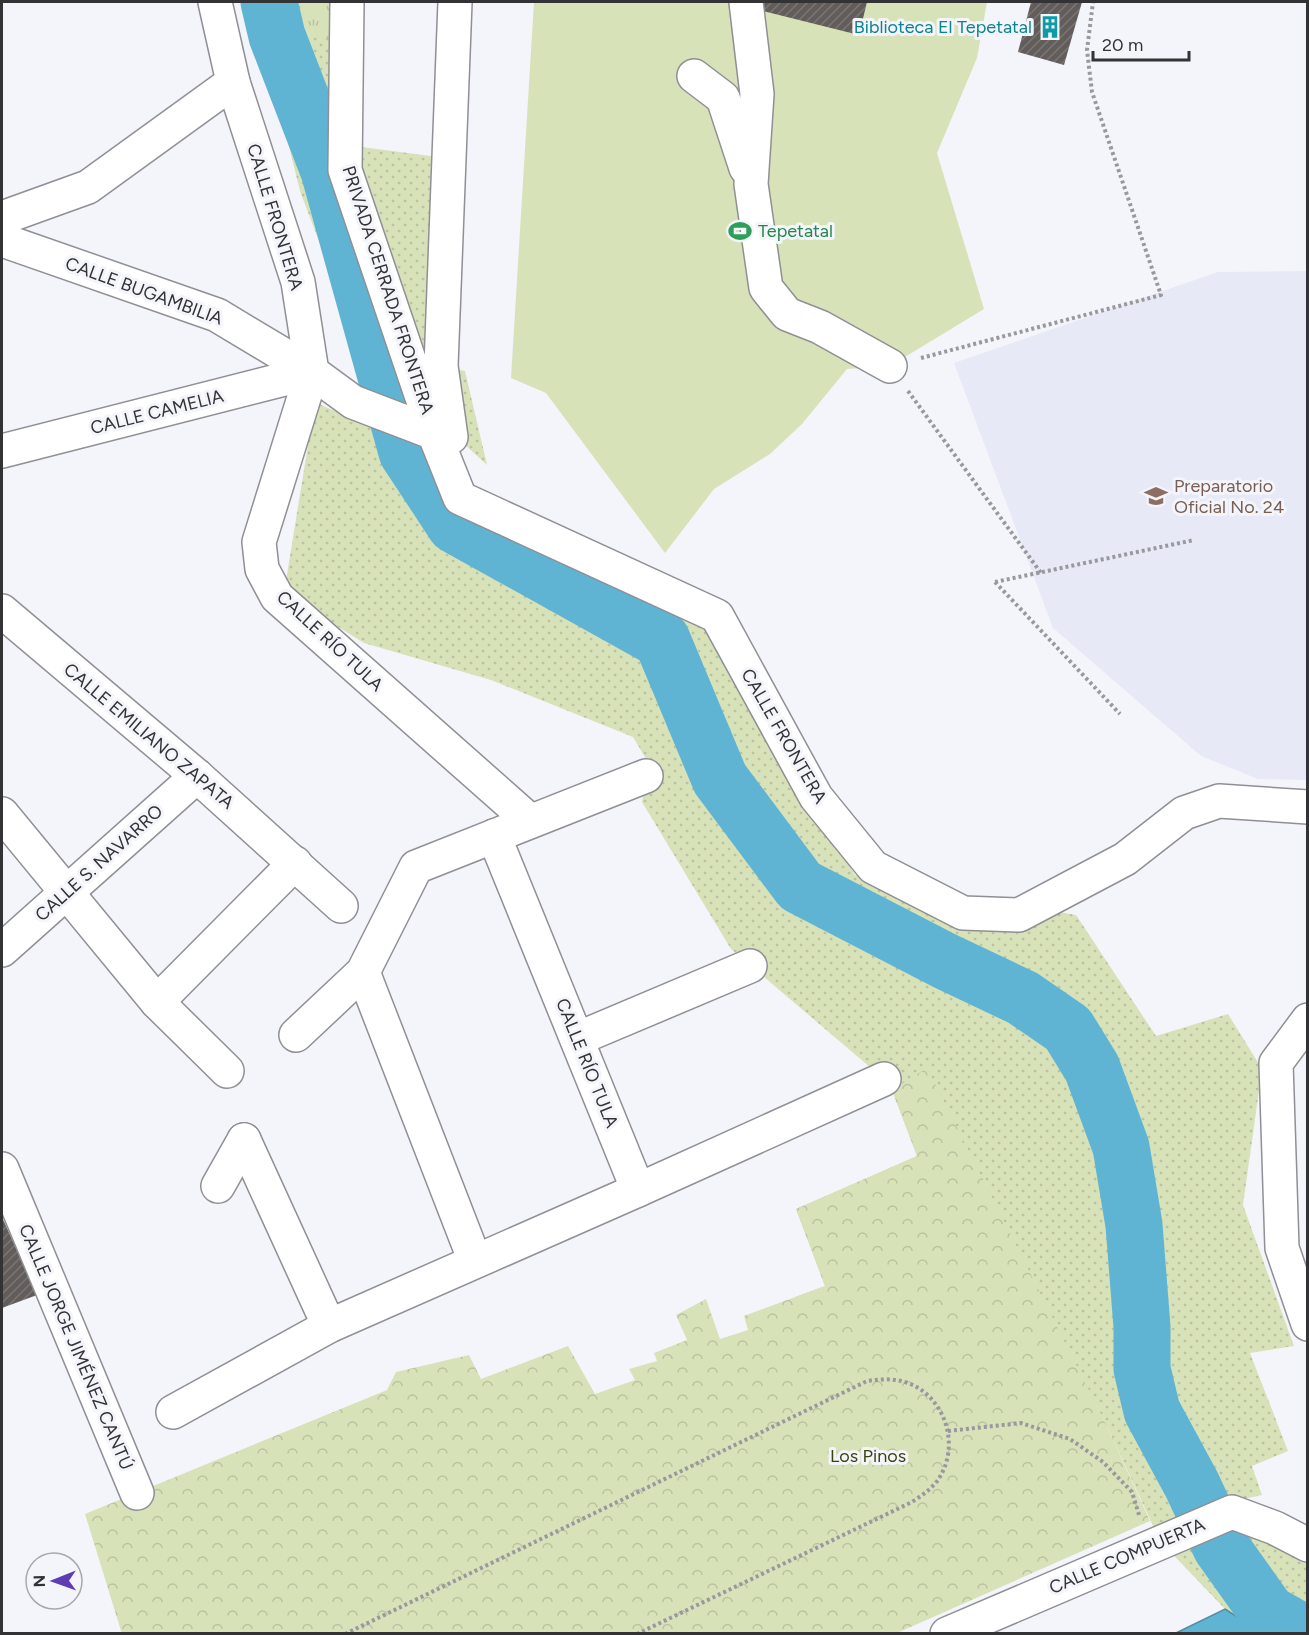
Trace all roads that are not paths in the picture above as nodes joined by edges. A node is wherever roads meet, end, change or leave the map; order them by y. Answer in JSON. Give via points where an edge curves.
{"nodes":[{"id":1,"x":215,"y":2,"type":"edge"},
{"id":2,"x":347,"y":2,"type":"edge"},
{"id":3,"x":455,"y":2,"type":"edge"},
{"id":4,"x":746,"y":2,"type":"edge"},
{"id":5,"x":694,"y":76,"type":"dead end"},
{"id":6,"x":233,"y":82,"type":"junction"},
{"id":7,"x":751,"y":184,"type":"junction"},
{"id":8,"x":2,"y":218,"type":"edge"},
{"id":9,"x":2,"y":240,"type":"edge"},
{"id":10,"x":890,"y":366,"type":"road end"},
{"id":11,"x":312,"y":372,"type":"junction"},
{"id":12,"x":434,"y":433,"type":"junction"},
{"id":13,"x":2,"y":451,"type":"edge"},
{"id":14,"x":460,"y":498,"type":"junction"},
{"id":15,"x":2,"y":611,"type":"edge"},
{"id":16,"x":197,"y":776,"type":"junction"},
{"id":17,"x":646,"y":776,"type":"dead end"},
{"id":18,"x":1308,"y":807,"type":"edge"},
{"id":19,"x":2,"y":814,"type":"edge"},
{"id":20,"x":530,"y":821,"type":"junction"},
{"id":21,"x":494,"y":836,"type":"junction"},
{"id":22,"x":295,"y":863,"type":"junction"},
{"id":23,"x":67,"y":892,"type":"junction"},
{"id":24,"x":341,"y":906,"type":"dead end"},
{"id":25,"x":2,"y":950,"type":"edge"},
{"id":26,"x":750,"y":966,"type":"dead end"},
{"id":27,"x":363,"y":972,"type":"junction"},
{"id":28,"x":157,"y":1002,"type":"junction"},
{"id":29,"x":1308,"y":1020,"type":"edge"},
{"id":30,"x":296,"y":1035,"type":"dead end"},
{"id":31,"x":577,"y":1040,"type":"junction"},
{"id":32,"x":227,"y":1071,"type":"dead end"},
{"id":33,"x":884,"y":1079,"type":"dead end"},
{"id":34,"x":1294,"y":1146,"type":"edge"},
{"id":35,"x":2,"y":1169,"type":"edge"},
{"id":36,"x":218,"y":1186,"type":"dead end"},
{"id":37,"x":638,"y":1190,"type":"junction"},
{"id":38,"x":475,"y":1261,"type":"junction"},
{"id":39,"x":1308,"y":1324,"type":"edge"},
{"id":40,"x":329,"y":1326,"type":"junction"},
{"id":41,"x":173,"y":1412,"type":"dead end"},
{"id":42,"x":137,"y":1493,"type":"dead end"},
{"id":43,"x":1308,"y":1545,"type":"edge"},
{"id":44,"x":947,"y":1634,"type":"edge"}],
"edges":[{"from":1,"to":6,"type":"street","name":"CALLE FRONTERA"},
{"from":2,"to":12,"type":"street","name":"PRIVADA CERRADA FRONTERA","via":[[345,170]]},
{"from":3,"to":14,"type":"street","via":[[441,366]]},
{"from":4,"to":7,"type":"street","via":[[757,94]]},
{"from":5,"to":7,"type":"street","via":[[723,98]]},
{"from":6,"to":8,"type":"street","via":[[88,187]]},
{"from":6,"to":11,"type":"street","name":"CALLE FRONTERA","via":[[297,282]]},
{"from":7,"to":10,"type":"street","via":[[766,288],[787,314],[820,327]]},
{"from":9,"to":11,"type":"street","name":"CALLE BUGAMBILIA","via":[[217,315]]},
{"from":11,"to":12,"type":"street","via":[[353,402]]},
{"from":11,"to":13,"type":"street","name":"CALLE CAMELIA"},
{"from":11,"to":20,"type":"street","name":"CALLE RÍO TULA","via":[[259,542],[261,569],[278,597]]},
{"from":12,"to":14,"type":"street"},
{"from":14,"to":18,"type":"street","name":"CALLE FRONTERA","via":[[717,616],[816,797],[873,867],[963,913],[1019,915],[1125,859],[1184,813],[1219,801]]},
{"from":15,"to":16,"type":"street","name":"CALLE EMILIANO ZAPATA"},
{"from":16,"to":22,"type":"street","name":"CALLE EMILIANO ZAPATA"},
{"from":16,"to":23,"type":"street","name":"CALLE S. NAVARRO"},
{"from":17,"to":20,"type":"street"},
{"from":19,"to":23,"type":"street"},
{"from":20,"to":21,"type":"street"},
{"from":21,"to":27,"type":"street","via":[[416,867]]},
{"from":21,"to":31,"type":"street","name":"CALLE RÍO TULA"},
{"from":22,"to":24,"type":"street","name":"CALLE EMILIANO ZAPATA"},
{"from":22,"to":28,"type":"street"},
{"from":23,"to":25,"type":"street","name":"CALLE S. NAVARRO"},
{"from":23,"to":28,"type":"street"},
{"from":26,"to":31,"type":"street"},
{"from":27,"to":30,"type":"street"},
{"from":27,"to":38,"type":"street"},
{"from":28,"to":32,"type":"street"},
{"from":29,"to":34,"type":"street","via":[[1276,1063]]},
{"from":31,"to":37,"type":"street","name":"CALLE RÍO TULA"},
{"from":33,"to":37,"type":"street"},
{"from":34,"to":39,"type":"street","via":[[1282,1248]]},
{"from":35,"to":42,"type":"street","name":"CALLE JORGE JIMÉNEZ CANTÚ"},
{"from":36,"to":40,"type":"street","via":[[244,1140]]},
{"from":37,"to":38,"type":"street"},
{"from":38,"to":40,"type":"street"},
{"from":40,"to":41,"type":"street"},
{"from":43,"to":44,"type":"street","name":"CALLE COMPUERTA","via":[[1232,1512]]}]}
